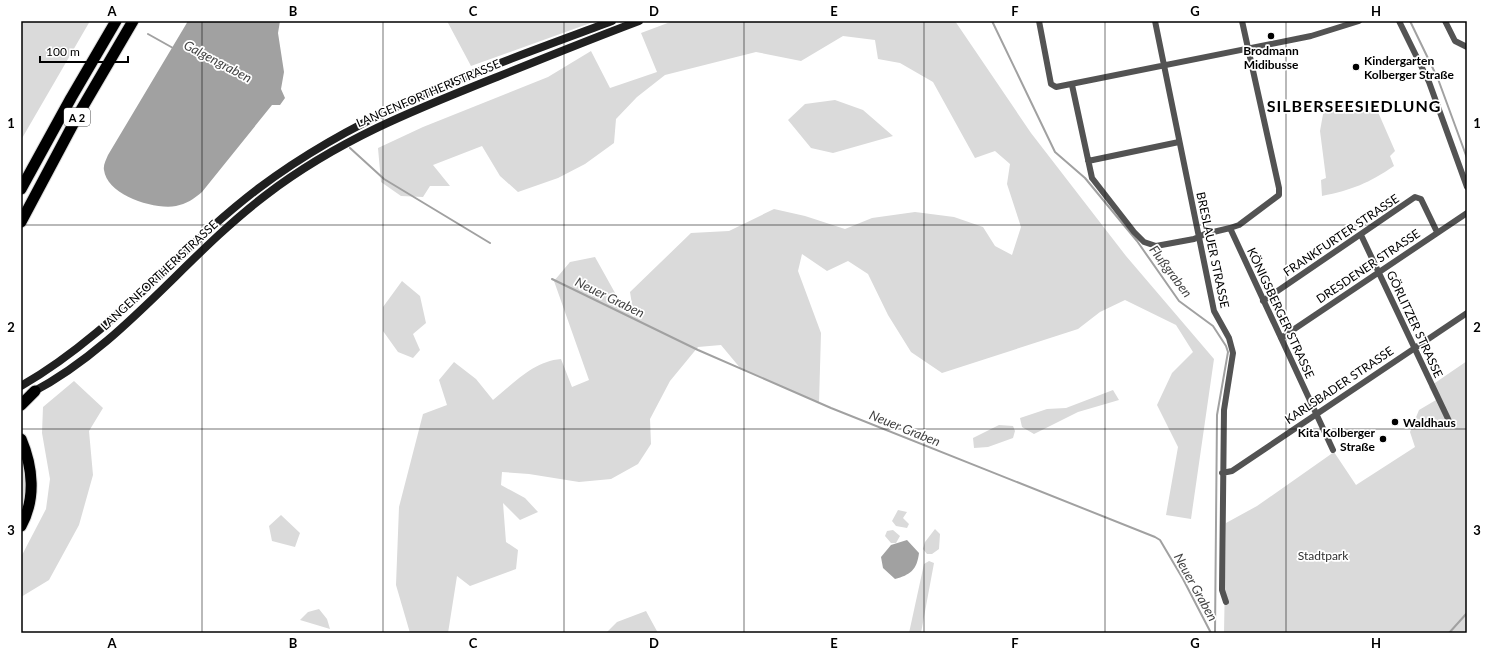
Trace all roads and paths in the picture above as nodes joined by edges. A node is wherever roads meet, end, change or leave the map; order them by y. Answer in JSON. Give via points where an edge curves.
{"nodes":[{"id":1,"x":116,"y":21,"type":"edge"},
{"id":2,"x":133,"y":21,"type":"edge"},
{"id":3,"x":612,"y":21,"type":"edge"},
{"id":4,"x":639,"y":21,"type":"edge"},
{"id":5,"x":1039,"y":21,"type":"edge"},
{"id":6,"x":1155,"y":21,"type":"edge"},
{"id":7,"x":1242,"y":21,"type":"edge"},
{"id":8,"x":1360,"y":21,"type":"edge"},
{"id":9,"x":1399,"y":21,"type":"edge"},
{"id":10,"x":1445,"y":21,"type":"edge"},
{"id":11,"x":1467,"y":47,"type":"edge"},
{"id":12,"x":1248,"y":49,"type":"junction"},
{"id":13,"x":1164,"y":66,"type":"junction"},
{"id":14,"x":1072,"y":85,"type":"junction"},
{"id":15,"x":1179,"y":142,"type":"junction"},
{"id":16,"x":1088,"y":161,"type":"junction"},
{"id":17,"x":1467,"y":187,"type":"edge"},
{"id":18,"x":21,"y":189,"type":"edge"},
{"id":19,"x":1467,"y":213,"type":"edge"},
{"id":20,"x":21,"y":222,"type":"edge"},
{"id":21,"x":1230,"y":228,"type":"junction"},
{"id":22,"x":1437,"y":232,"type":"junction"},
{"id":23,"x":1361,"y":235,"type":"junction"},
{"id":24,"x":1199,"y":237,"type":"junction"},
{"id":25,"x":1378,"y":272,"type":"junction"},
{"id":26,"x":1263,"y":301,"type":"junction"},
{"id":27,"x":1467,"y":313,"type":"edge"},
{"id":28,"x":1280,"y":338,"type":"junction"},
{"id":29,"x":1414,"y":349,"type":"junction"},
{"id":30,"x":21,"y":386,"type":"edge"},
{"id":31,"x":35,"y":391,"type":"junction"},
{"id":32,"x":21,"y":398,"type":"edge"},
{"id":33,"x":21,"y":405,"type":"edge"},
{"id":34,"x":1316,"y":414,"type":"junction"},
{"id":35,"x":1450,"y":423,"type":"dead end"},
{"id":36,"x":21,"y":439,"type":"edge"},
{"id":37,"x":1333,"y":450,"type":"dead end"},
{"id":38,"x":1222,"y":473,"type":"junction"},
{"id":39,"x":21,"y":526,"type":"edge"},
{"id":40,"x":1226,"y":602,"type":"dead end"}],
"edges":[{"from":1,"to":18,"type":"highway","number":"A 2"},
{"from":2,"to":20,"type":"highway","number":"A 2","via":[[78,115]]},
{"from":3,"to":30,"type":"main road","name":"LANGENFORTHER STRASSE","via":[[414,97],[355,126],[304,157],[236,206],[102,330],[51,368]]},
{"from":4,"to":31,"type":"main road","name":"LANGENFORTHER STRASSE","via":[[418,108],[360,135],[316,160],[242,214],[110,338]]},
{"from":5,"to":14,"type":"street","via":[[1051,84],[1056,87]]},
{"from":6,"to":13,"type":"street","name":"BRESLAUER STRASSE"},
{"from":7,"to":12,"type":"street"},
{"from":8,"to":12,"type":"street","via":[[1311,36]]},
{"from":9,"to":17,"type":"street","via":[[1429,82]]},
{"from":10,"to":11,"type":"street","via":[[1455,42]]},
{"from":12,"to":13,"type":"street"},
{"from":12,"to":21,"type":"street","via":[[1279,195],[1239,225]]},
{"from":13,"to":14,"type":"street"},
{"from":13,"to":15,"type":"street","name":"BRESLAUER STRASSE"},
{"from":14,"to":16,"type":"street"},
{"from":15,"to":16,"type":"street"},
{"from":15,"to":24,"type":"street","name":"BRESLAUER STRASSE"},
{"from":16,"to":24,"type":"street","via":[[1089,171],[1095,183],[1144,242],[1156,246]]},
{"from":19,"to":22,"type":"street","name":"DRESDENER STRASSE"},
{"from":21,"to":24,"type":"street"},
{"from":21,"to":26,"type":"street","name":"KÖNIGSBERGER STRASSE"},
{"from":22,"to":23,"type":"street","name":"FRANKFURTER STRASSE","via":[[1421,199],[1415,198]]},
{"from":22,"to":25,"type":"street","name":"DRESDENER STRASSE"},
{"from":23,"to":25,"type":"street","name":"GÖRLITZER STRASSE"},
{"from":23,"to":26,"type":"street","name":"FRANKFURTER STRASSE"},
{"from":24,"to":38,"type":"street","name":"BRESLAUER STRASSE","via":[[1214,311],[1229,338],[1233,353],[1225,399]]},
{"from":25,"to":28,"type":"street","name":"DRESDENER STRASSE"},
{"from":25,"to":29,"type":"street","name":"GÖRLITZER STRASSE"},
{"from":26,"to":28,"type":"street","name":"KÖNIGSBERGER STRASSE"},
{"from":27,"to":29,"type":"street","name":"KARLSBADER STRASSE"},
{"from":28,"to":34,"type":"street","name":"KÖNIGSBERGER STRASSE"},
{"from":29,"to":34,"type":"street","name":"KARLSBADER STRASSE"},
{"from":29,"to":35,"type":"street","name":"GÖRLITZER STRASSE"},
{"from":31,"to":32,"type":"main road","name":"LANGENFORTHER STRASSE"},
{"from":31,"to":33,"type":"highway"},
{"from":34,"to":37,"type":"street","name":"KÖNIGSBERGER STRASSE"},
{"from":34,"to":38,"type":"street","name":"KARLSBADER STRASSE","via":[[1232,471]]},
{"from":36,"to":39,"type":"highway","via":[[28,457],[31,484],[27,511]]},
{"from":38,"to":40,"type":"street","name":"BRESLAUER STRASSE","via":[[1222,590]]}]}
